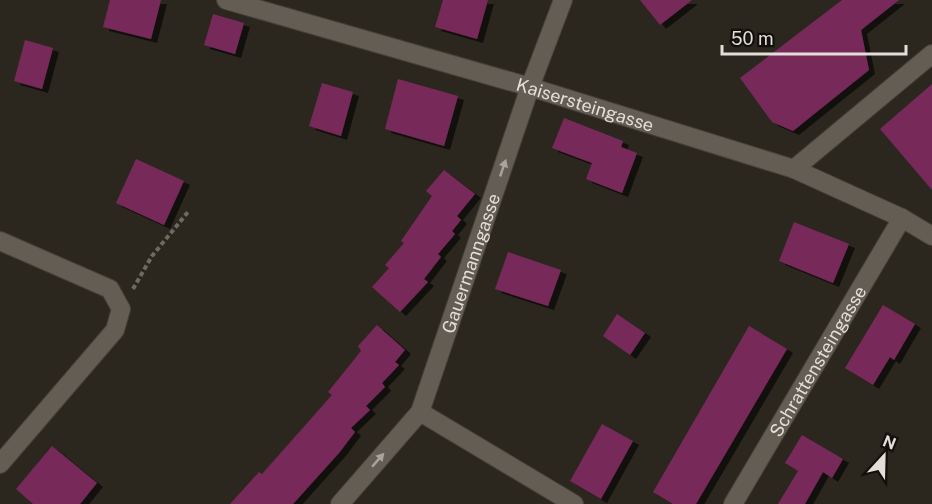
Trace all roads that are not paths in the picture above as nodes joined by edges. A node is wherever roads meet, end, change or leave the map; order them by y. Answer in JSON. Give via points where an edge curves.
{"nodes":[{"id":1,"x":226,"y":0,"type":"edge"},
{"id":2,"x":563,"y":0,"type":"edge"},
{"id":3,"x":932,"y":54,"type":"edge"},
{"id":4,"x":530,"y":87,"type":"junction"},
{"id":5,"x":794,"y":169,"type":"junction"},
{"id":6,"x":902,"y":218,"type":"junction"},
{"id":7,"x":932,"y":236,"type":"edge"},
{"id":8,"x":0,"y":241,"type":"edge"},
{"id":9,"x":420,"y":412,"type":"junction"},
{"id":10,"x":0,"y":464,"type":"edge"},
{"id":11,"x":340,"y":504,"type":"edge"},
{"id":12,"x":574,"y":504,"type":"edge"},
{"id":13,"x":733,"y":504,"type":"edge"}],
"edges":[{"from":1,"to":4,"type":"street","name":"Kaisersteingasse"},
{"from":2,"to":4,"type":"street","name":"Gauermanngasse"},
{"from":3,"to":5,"type":"street"},
{"from":4,"to":5,"type":"street","name":"Kaisersteingasse"},
{"from":9,"to":4,"type":"street","name":"Gauermanngasse","one_way":true},
{"from":5,"to":6,"type":"street","name":"Kaisersteingasse"},
{"from":6,"to":7,"type":"street","name":"Kaisersteingasse"},
{"from":6,"to":13,"type":"street","name":"Schrattensteingasse"},
{"from":8,"to":10,"type":"street","via":[[110,289],[121,309],[115,330]]},
{"from":11,"to":9,"type":"street","name":"Gauermanngasse","one_way":true},
{"from":9,"to":12,"type":"street"}]}
